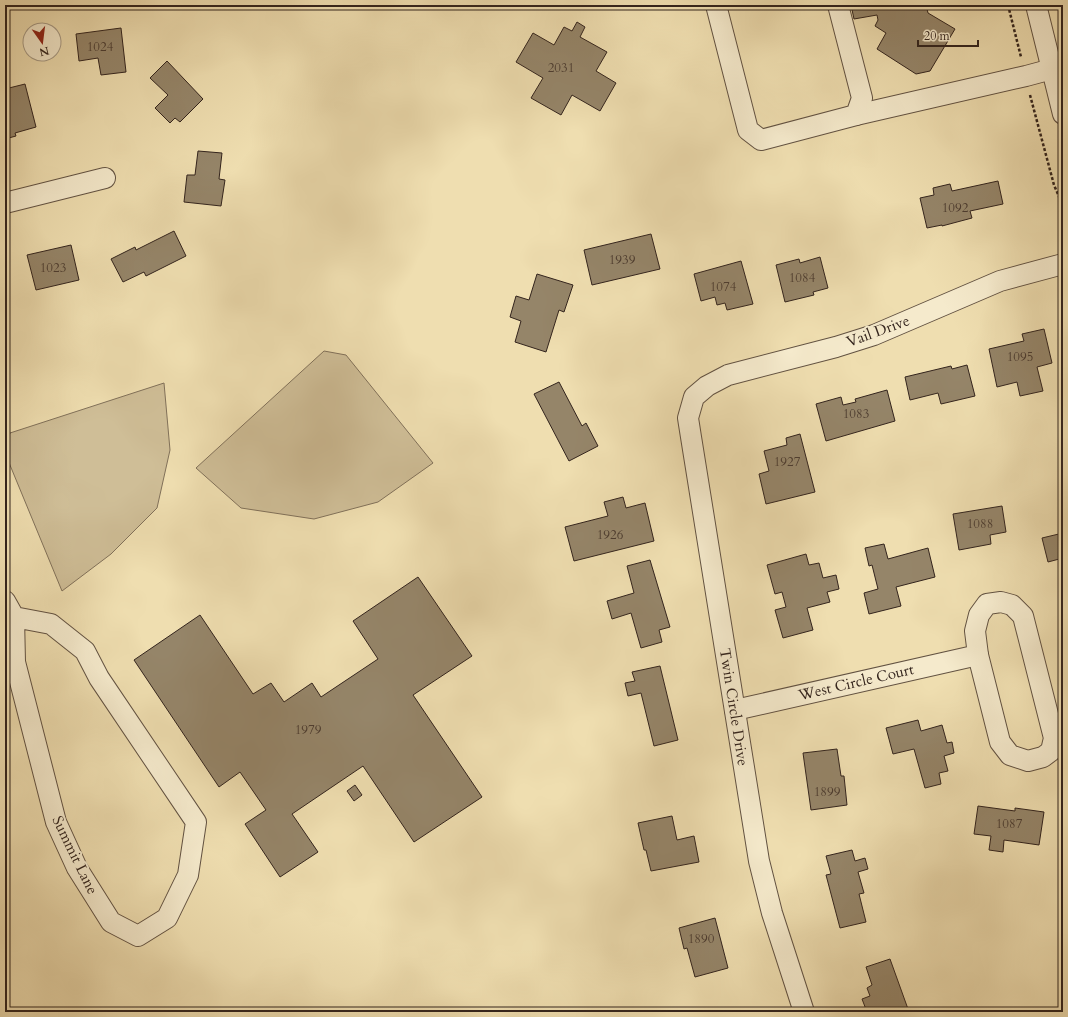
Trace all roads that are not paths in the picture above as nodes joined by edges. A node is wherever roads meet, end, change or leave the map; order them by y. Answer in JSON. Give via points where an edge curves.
{"nodes":[{"id":1,"x":716,"y":5,"type":"edge"},
{"id":2,"x":838,"y":5,"type":"edge"},
{"id":3,"x":1036,"y":5,"type":"edge"},
{"id":4,"x":1052,"y":69,"type":"junction"},
{"id":5,"x":1063,"y":114,"type":"edge"},
{"id":6,"x":856,"y":115,"type":"junction"},
{"id":7,"x":105,"y":178,"type":"dead end"},
{"id":8,"x":5,"y":203,"type":"edge"},
{"id":9,"x":1063,"y":264,"type":"edge"},
{"id":10,"x":694,"y":397,"type":"joint"},
{"id":11,"x":10,"y":609,"type":"edge"},
{"id":12,"x":978,"y":654,"type":"junction"},
{"id":13,"x":735,"y":710,"type":"junction"},
{"id":14,"x":804,"y":1012,"type":"edge"}],
"edges":[{"from":1,"to":6,"type":"street","via":[[748,130],[761,140]]},
{"from":2,"to":6,"type":"street","via":[[862,98]]},
{"from":3,"to":4,"type":"street"},
{"from":4,"to":5,"type":"street"},
{"from":4,"to":6,"type":"street"},
{"from":7,"to":8,"type":"street"},
{"from":9,"to":10,"type":"street","name":"Vail Drive","via":[[1000,281],[874,335],[728,376],[707,386]]},
{"from":10,"to":13,"type":"street","name":"Twin Circle Drive","via":[[688,418]]},
{"from":11,"to":11,"type":"street","name":"Summit Lane","via":[[15,662],[56,822],[77,868],[111,922],[138,936],[167,918],[188,874],[196,822],[99,678],[85,651],[51,624]]},
{"from":12,"to":12,"type":"street","via":[[1000,742],[1010,755],[1028,761],[1043,757],[1052,751],[1054,738],[1023,616],[1012,605],[1000,602],[986,604],[979,615],[975,631]]},
{"from":12,"to":13,"type":"street","name":"West Circle Court"},
{"from":13,"to":14,"type":"street","name":"Twin Circle Drive","via":[[761,868],[772,913]]}]}
